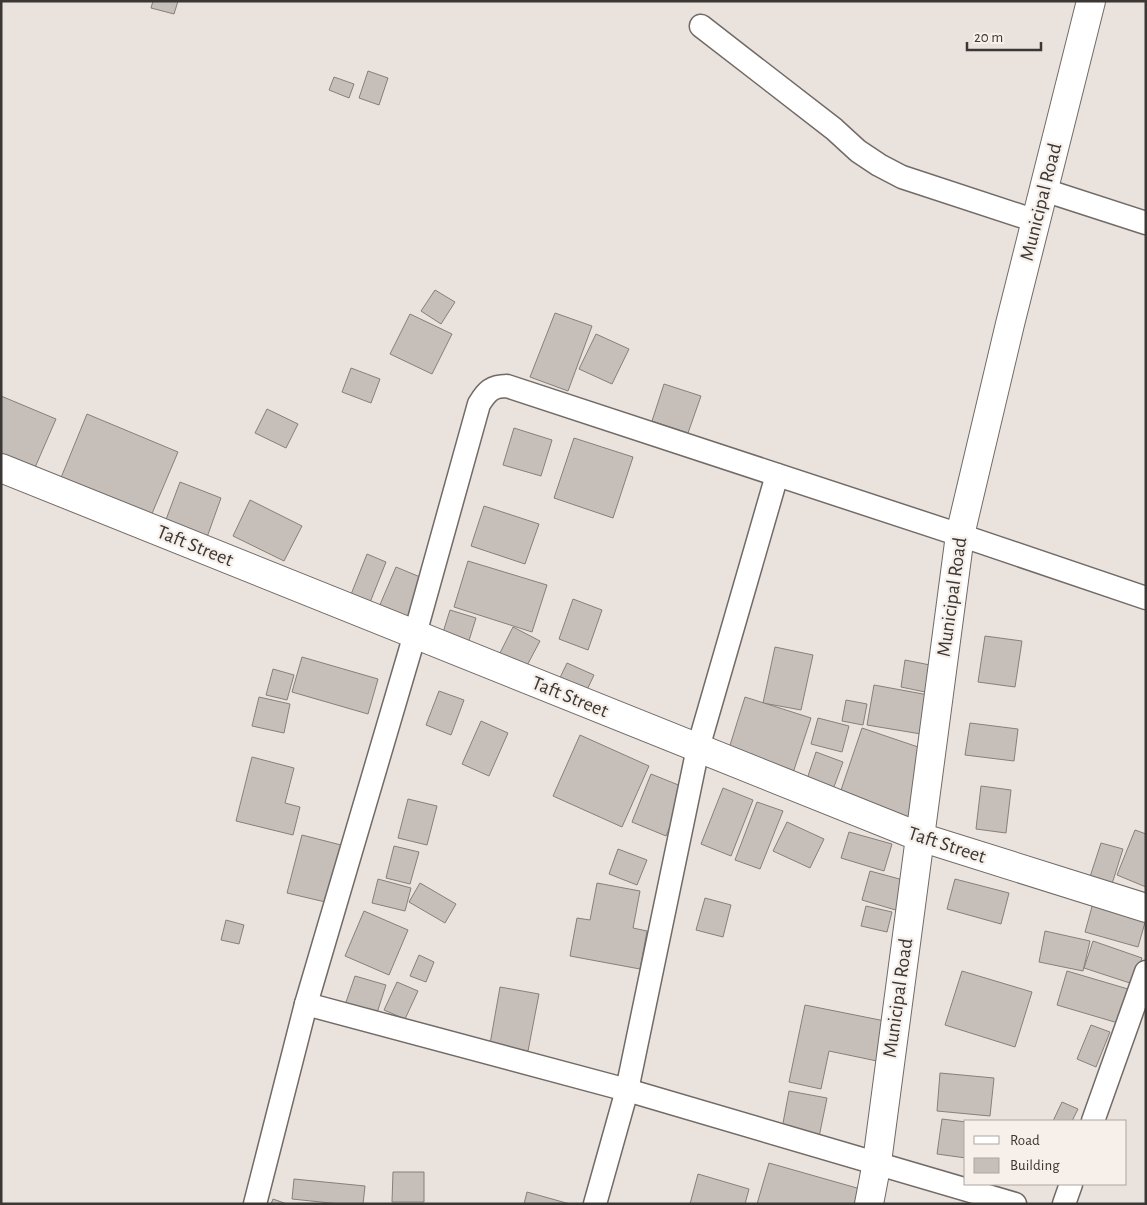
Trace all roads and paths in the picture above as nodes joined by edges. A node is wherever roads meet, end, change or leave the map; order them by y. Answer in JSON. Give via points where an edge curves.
{"nodes":[{"id":1,"x":1091,"y":1,"type":"edge"},
{"id":2,"x":701,"y":26,"type":"dead end"},
{"id":3,"x":1044,"y":190,"type":"junction"},
{"id":4,"x":1036,"y":221,"type":"junction"},
{"id":5,"x":1146,"y":223,"type":"edge"},
{"id":6,"x":1,"y":468,"type":"edge"},
{"id":7,"x":777,"y":475,"type":"junction"},
{"id":8,"x":960,"y":534,"type":"junction"},
{"id":9,"x":1146,"y":598,"type":"edge"},
{"id":10,"x":415,"y":634,"type":"junction"},
{"id":11,"x":698,"y":748,"type":"junction"},
{"id":12,"x":920,"y":837,"type":"junction"},
{"id":13,"x":1146,"y":908,"type":"edge"},
{"id":14,"x":1146,"y":972,"type":"edge"},
{"id":15,"x":306,"y":1004,"type":"junction"},
{"id":16,"x":627,"y":1090,"type":"junction"},
{"id":17,"x":1093,"y":1120,"type":"edge"},
{"id":18,"x":877,"y":1162,"type":"junction"},
{"id":19,"x":1071,"y":1185,"type":"edge"},
{"id":20,"x":255,"y":1204,"type":"edge"},
{"id":21,"x":595,"y":1204,"type":"edge"},
{"id":22,"x":870,"y":1204,"type":"edge"},
{"id":23,"x":1015,"y":1204,"type":"edge"},
{"id":24,"x":1064,"y":1204,"type":"edge"}],
"edges":[{"from":1,"to":3,"type":"street","name":"Municipal Road"},
{"from":2,"to":4,"type":"street","via":[[879,166],[902,177]]},
{"from":3,"to":4,"type":"street","name":"Municipal Road"},
{"from":3,"to":5,"type":"street"},
{"from":4,"to":8,"type":"street","name":"Municipal Road"},
{"from":6,"to":10,"type":"street","name":"Taft Street"},
{"from":7,"to":8,"type":"street"},
{"from":7,"to":10,"type":"street","via":[[507,386],[490,389],[479,404]]},
{"from":7,"to":11,"type":"street"},
{"from":8,"to":9,"type":"street"},
{"from":8,"to":12,"type":"street","name":"Municipal Road"},
{"from":10,"to":11,"type":"street","name":"Taft Street"},
{"from":10,"to":15,"type":"street"},
{"from":11,"to":12,"type":"street","name":"Taft Street"},
{"from":11,"to":16,"type":"street"},
{"from":12,"to":13,"type":"street","name":"Taft Street"},
{"from":12,"to":18,"type":"street","name":"Municipal Road"},
{"from":14,"to":17,"type":"street"},
{"from":15,"to":16,"type":"street"},
{"from":15,"to":20,"type":"street"},
{"from":16,"to":18,"type":"street"},
{"from":16,"to":21,"type":"street"},
{"from":18,"to":22,"type":"street","name":"Municipal Road"},
{"from":18,"to":23,"type":"street"},
{"from":19,"to":24,"type":"street"}]}
